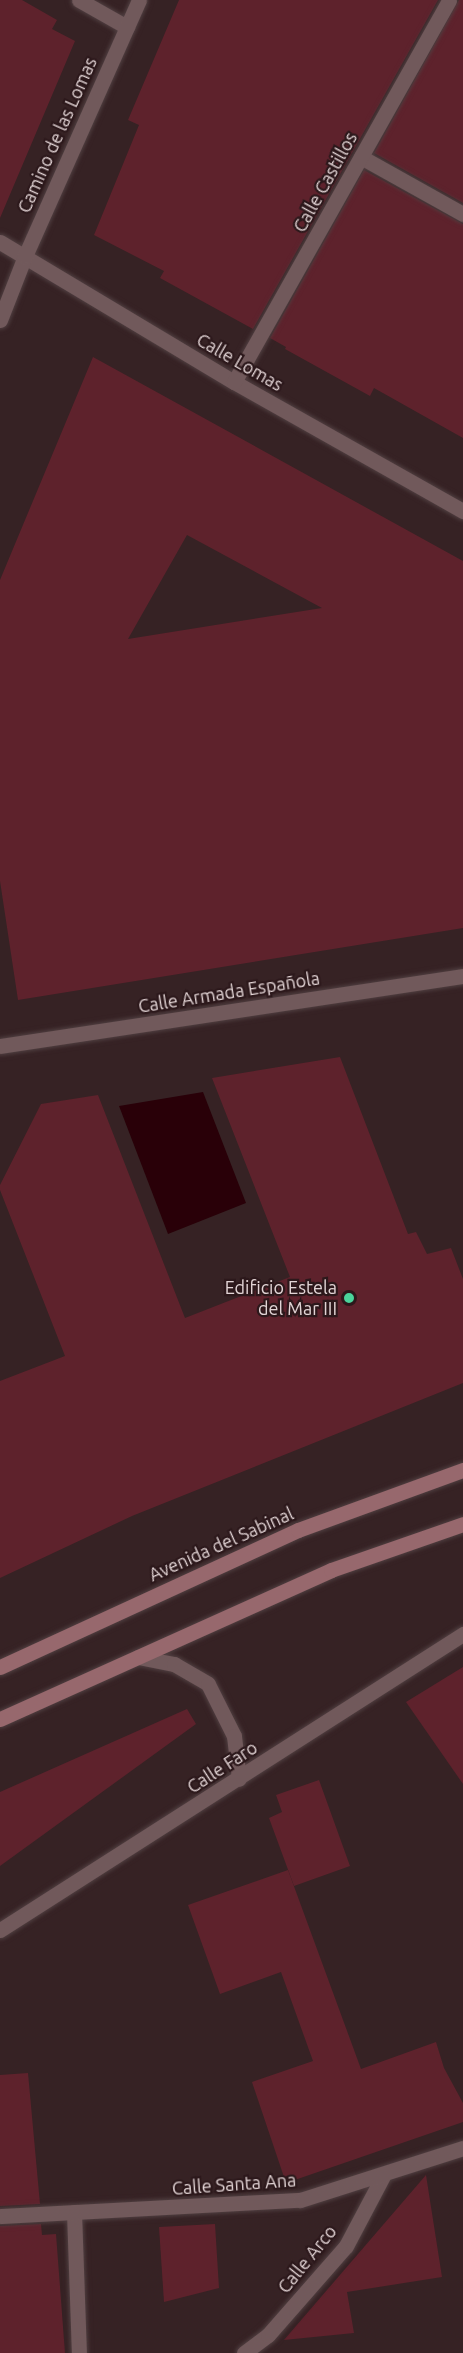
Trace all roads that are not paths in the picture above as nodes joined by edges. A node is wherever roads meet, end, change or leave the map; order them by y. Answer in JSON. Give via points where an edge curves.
{"nodes":[{"id":1,"x":79,"y":0,"type":"edge"},
{"id":2,"x":139,"y":0,"type":"edge"},
{"id":3,"x":449,"y":0,"type":"edge"},
{"id":4,"x":127,"y":27,"type":"junction"},
{"id":5,"x":362,"y":158,"type":"junction"},
{"id":6,"x":463,"y":214,"type":"edge"},
{"id":7,"x":0,"y":242,"type":"edge"},
{"id":8,"x":25,"y":256,"type":"junction"},
{"id":9,"x":0,"y":320,"type":"edge"},
{"id":10,"x":234,"y":382,"type":"junction"},
{"id":11,"x":463,"y":512,"type":"edge"},
{"id":12,"x":463,"y":976,"type":"edge"},
{"id":13,"x":0,"y":1047,"type":"edge"},
{"id":14,"x":463,"y":1470,"type":"edge"},
{"id":15,"x":463,"y":1524,"type":"edge"},
{"id":16,"x":463,"y":1634,"type":"edge"},
{"id":17,"x":138,"y":1657,"type":"junction"},
{"id":18,"x":0,"y":1667,"type":"edge"},
{"id":19,"x":0,"y":1719,"type":"edge"},
{"id":20,"x":239,"y":1779,"type":"junction"},
{"id":21,"x":0,"y":1930,"type":"edge"},
{"id":22,"x":463,"y":2148,"type":"edge"},
{"id":23,"x":383,"y":2175,"type":"junction"},
{"id":24,"x":74,"y":2212,"type":"junction"},
{"id":25,"x":0,"y":2216,"type":"edge"},
{"id":26,"x":79,"y":2353,"type":"edge"},
{"id":27,"x":244,"y":2353,"type":"edge"}],
"edges":[{"from":1,"to":4,"type":"street"},
{"from":2,"to":4,"type":"street","name":"Camino de las Lomas"},
{"from":3,"to":5,"type":"street","name":"Calle Castillos"},
{"from":4,"to":8,"type":"street","name":"Camino de las Lomas"},
{"from":5,"to":6,"type":"street"},
{"from":5,"to":10,"type":"street","name":"Calle Castillos"},
{"from":7,"to":8,"type":"street","name":"Calle Lomas"},
{"from":8,"to":9,"type":"street","name":"Camino de las Lomas"},
{"from":8,"to":10,"type":"street","name":"Calle Lomas"},
{"from":10,"to":11,"type":"street","name":"Calle Lomas"},
{"from":12,"to":13,"type":"street","name":"Calle Armada Española"},
{"from":14,"to":18,"type":"main road","name":"Avenida del Sabinal","via":[[298,1530]]},
{"from":15,"to":17,"type":"main road","via":[[331,1570]]},
{"from":16,"to":20,"type":"street","name":"Calle Faro"},
{"from":17,"to":19,"type":"main road"},
{"from":17,"to":20,"type":"street","via":[[174,1664],[208,1684],[234,1736]]},
{"from":20,"to":21,"type":"street","name":"Calle Faro"},
{"from":22,"to":23,"type":"street","name":"Calle Santa Ana"},
{"from":23,"to":24,"type":"street","name":"Calle Santa Ana","via":[[300,2200]]},
{"from":23,"to":27,"type":"street","name":"Calle Arco","via":[[346,2246],[268,2335]]},
{"from":24,"to":25,"type":"street","name":"Calle Santa Ana"},
{"from":24,"to":26,"type":"street"}]}
